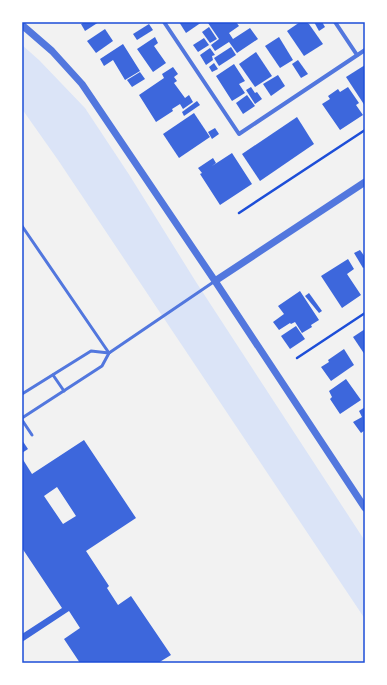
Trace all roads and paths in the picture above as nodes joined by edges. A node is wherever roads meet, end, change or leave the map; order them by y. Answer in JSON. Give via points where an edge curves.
{"nodes":[{"id":1,"x":164,"y":22,"type":"edge"},
{"id":2,"x":335,"y":22,"type":"edge"},
{"id":3,"x":22,"y":25,"type":"edge"},
{"id":4,"x":365,"y":50,"type":"edge"},
{"id":5,"x":357,"y":55,"type":"junction"},
{"id":6,"x":365,"y":130,"type":"edge"},
{"id":7,"x":365,"y":182,"type":"edge"},
{"id":8,"x":239,"y":213,"type":"dead end"},
{"id":9,"x":22,"y":226,"type":"edge"},
{"id":10,"x":26,"y":232,"type":"junction"},
{"id":11,"x":22,"y":235,"type":"edge"},
{"id":12,"x":215,"y":281,"type":"junction"},
{"id":13,"x":365,"y":313,"type":"edge"},
{"id":14,"x":110,"y":353,"type":"junction"},
{"id":15,"x":297,"y":358,"type":"dead end"},
{"id":16,"x":53,"y":375,"type":"junction"},
{"id":17,"x":64,"y":391,"type":"junction"},
{"id":18,"x":22,"y":394,"type":"edge"},
{"id":19,"x":22,"y":419,"type":"edge"},
{"id":20,"x":32,"y":435,"type":"dead end"},
{"id":21,"x":365,"y":508,"type":"edge"}],
"edges":[{"from":1,"to":5,"type":"street","via":[[239,134]]},
{"from":2,"to":5,"type":"street"},
{"from":3,"to":12,"type":"street","via":[[52,51],[82,84]]},
{"from":4,"to":5,"type":"street"},
{"from":6,"to":8,"type":"path"},
{"from":7,"to":12,"type":"street"},
{"from":9,"to":10,"type":"lane"},
{"from":10,"to":11,"type":"lane"},
{"from":10,"to":14,"type":"lane"},
{"from":12,"to":14,"type":"lane"},
{"from":12,"to":21,"type":"street"},
{"from":13,"to":15,"type":"path"},
{"from":14,"to":16,"type":"lane","via":[[91,351]]},
{"from":14,"to":17,"type":"lane","via":[[102,366]]},
{"from":16,"to":17,"type":"lane"},
{"from":16,"to":18,"type":"lane"},
{"from":17,"to":19,"type":"lane"},
{"from":19,"to":20,"type":"lane"}]}
